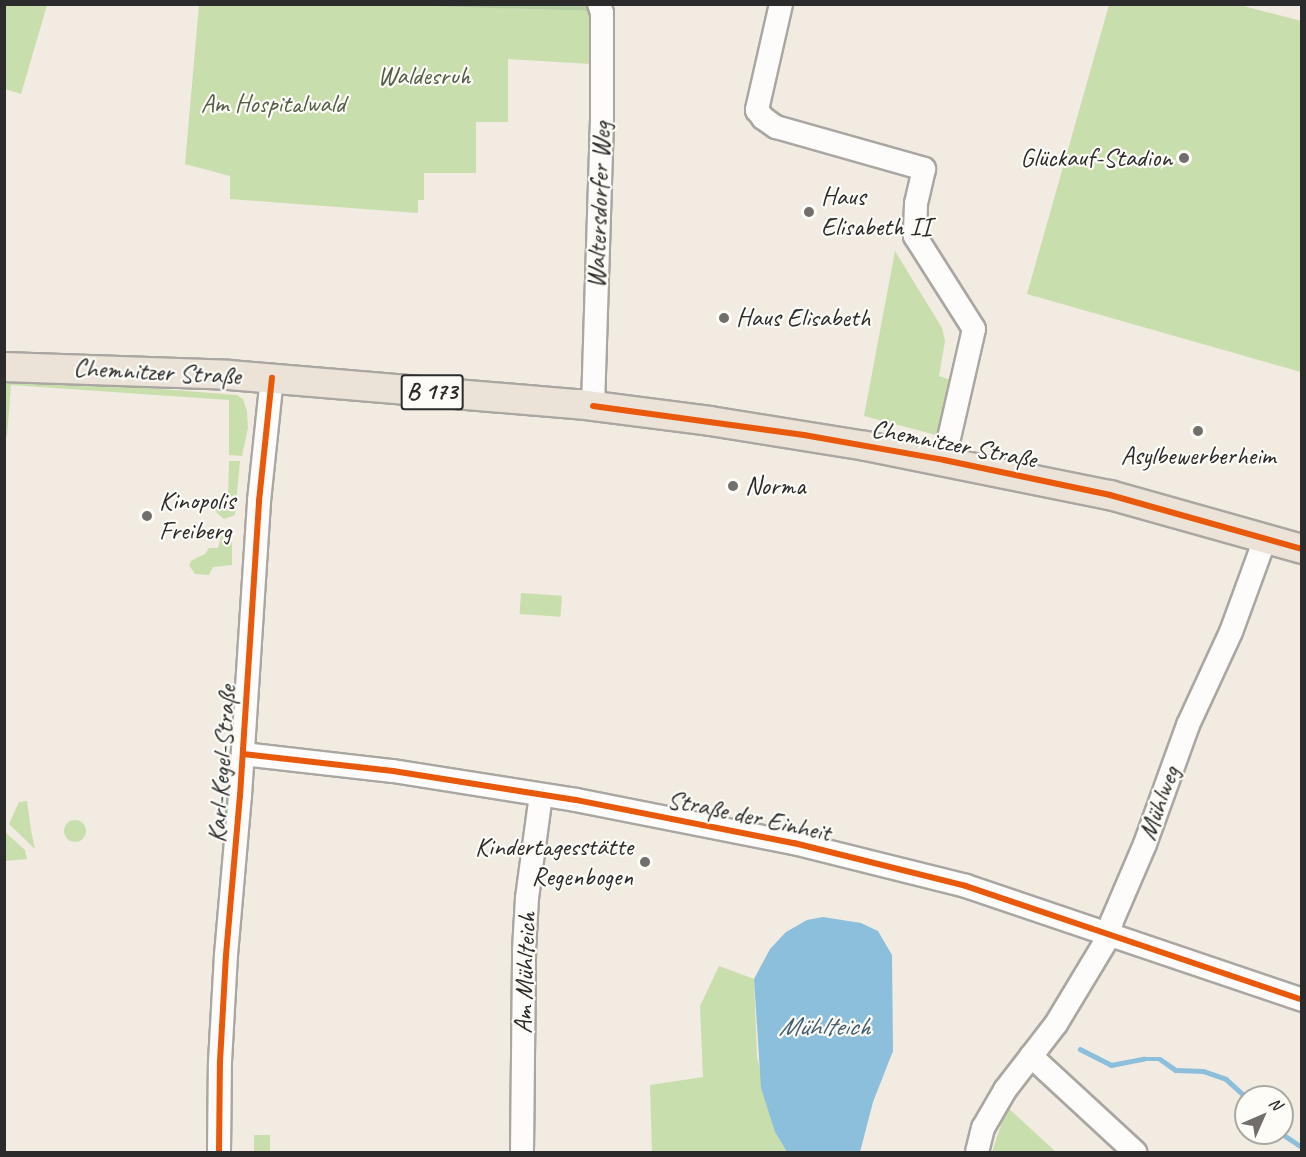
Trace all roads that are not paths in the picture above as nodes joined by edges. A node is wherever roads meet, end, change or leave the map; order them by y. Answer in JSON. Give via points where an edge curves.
{"nodes":[{"id":1,"x":599,"y":4,"type":"edge"},
{"id":2,"x":781,"y":4,"type":"edge"},
{"id":3,"x":4,"y":367,"type":"edge"},
{"id":4,"x":272,"y":378,"type":"junction"},
{"id":5,"x":593,"y":406,"type":"junction"},
{"id":6,"x":944,"y":460,"type":"junction"},
{"id":7,"x":1265,"y":539,"type":"junction"},
{"id":8,"x":1302,"y":549,"type":"edge"},
{"id":9,"x":243,"y":754,"type":"junction"},
{"id":10,"x":541,"y":795,"type":"junction"},
{"id":11,"x":1109,"y":936,"type":"junction"},
{"id":12,"x":1302,"y":1000,"type":"edge"},
{"id":13,"x":1031,"y":1056,"type":"junction"},
{"id":14,"x":219,"y":1152,"type":"edge"},
{"id":15,"x":522,"y":1152,"type":"edge"},
{"id":16,"x":977,"y":1152,"type":"edge"},
{"id":17,"x":1135,"y":1152,"type":"edge"}],
"edges":[{"from":1,"to":5,"type":"street","name":"Waltersdorfer Weg","via":[[601,148]]},
{"from":2,"to":6,"type":"street","via":[[757,110],[763,118],[776,127],[924,169],[916,204],[915,236],[974,329]]},
{"from":3,"to":4,"type":"main road","name":"Chemnitzer Straße","number":"B 173"},
{"from":4,"to":5,"type":"main road","name":"Chemnitzer Straße","number":"B 173"},
{"from":4,"to":9,"type":"street","name":"Karl-Kegel-Straße"},
{"from":5,"to":6,"type":"main road","name":"Chemnitzer Straße","number":"B 173","via":[[757,428]]},
{"from":6,"to":7,"type":"main road","name":"Chemnitzer Straße","number":"B 173","via":[[1110,495]]},
{"from":7,"to":8,"type":"main road","name":"Chemnitzer Straße","number":"B 173"},
{"from":7,"to":11,"type":"street","name":"Mühlweg","via":[[1231,632],[1188,725]]},
{"from":9,"to":10,"type":"street","name":"Straße der Einheit","via":[[393,771]]},
{"from":9,"to":14,"type":"street","name":"Karl-Kegel-Straße","via":[[226,955]]},
{"from":10,"to":11,"type":"street","name":"Straße der Einheit","via":[[806,846],[966,886]]},
{"from":10,"to":15,"type":"street","name":"Am Mühlteich","via":[[524,950]]},
{"from":11,"to":12,"type":"street","name":"Straße der Einheit"},
{"from":11,"to":13,"type":"street","name":"Mühlweg","via":[[1056,1024]]},
{"from":13,"to":16,"type":"street","name":"Mühlweg","via":[[983,1128]]},
{"from":13,"to":17,"type":"street"}]}
